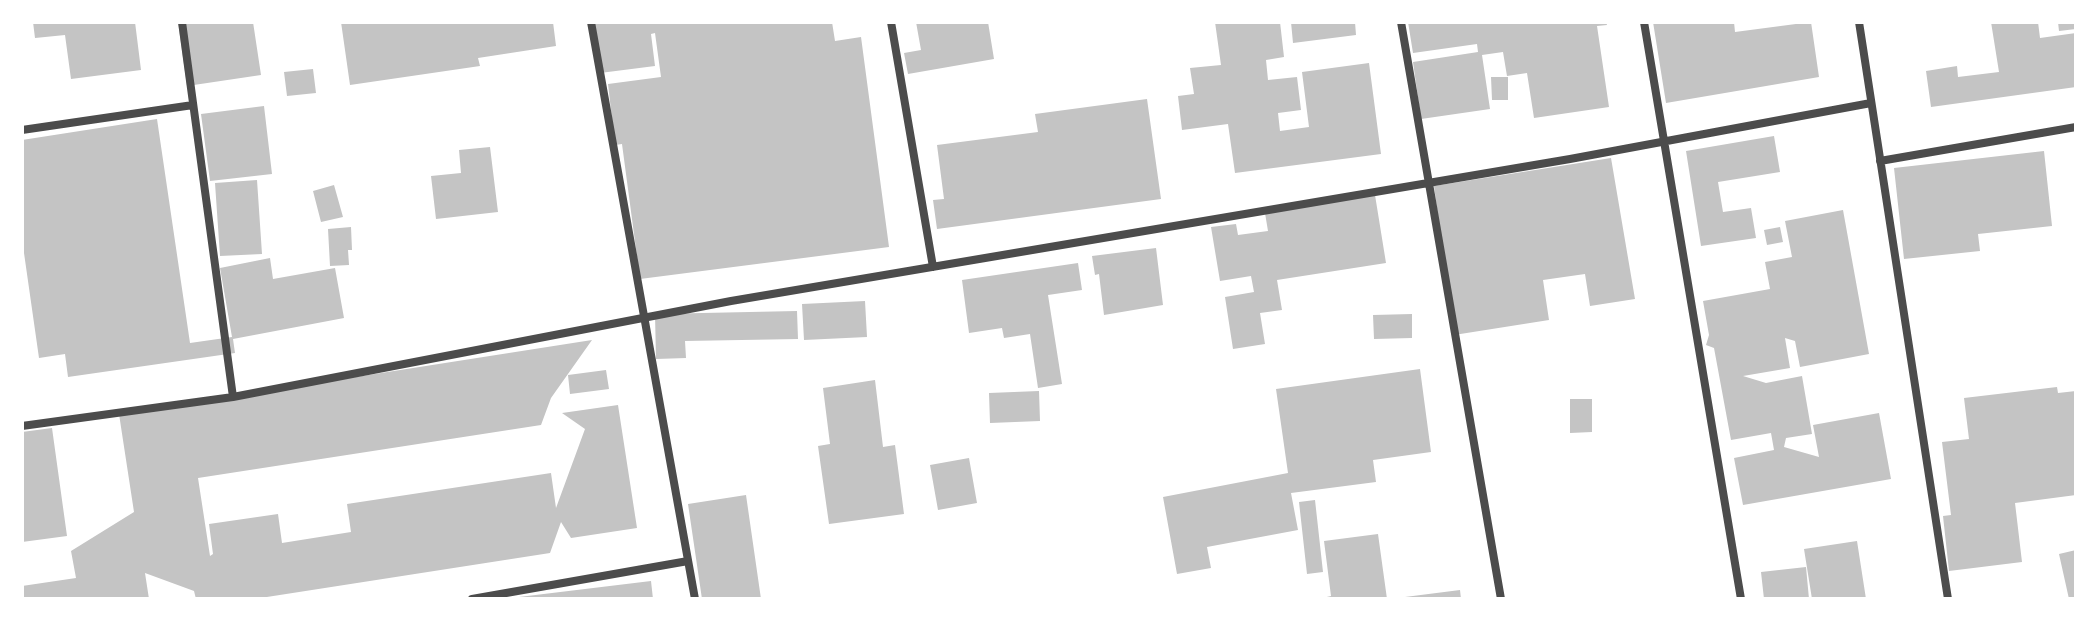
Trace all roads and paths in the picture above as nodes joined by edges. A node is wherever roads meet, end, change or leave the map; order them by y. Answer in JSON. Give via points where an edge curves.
{"nodes":[{"id":1,"x":182,"y":22,"type":"edge"},
{"id":2,"x":591,"y":22,"type":"edge"},
{"id":3,"x":891,"y":22,"type":"edge"},
{"id":4,"x":1401,"y":22,"type":"edge"},
{"id":5,"x":1644,"y":22,"type":"edge"},
{"id":6,"x":1859,"y":22,"type":"edge"},
{"id":7,"x":1871,"y":103,"type":"junction"},
{"id":8,"x":193,"y":105,"type":"junction"},
{"id":9,"x":2076,"y":127,"type":"edge"},
{"id":10,"x":22,"y":130,"type":"edge"},
{"id":11,"x":1663,"y":142,"type":"junction"},
{"id":12,"x":1880,"y":161,"type":"junction"},
{"id":13,"x":1431,"y":183,"type":"junction"},
{"id":14,"x":933,"y":267,"type":"junction"},
{"id":15,"x":645,"y":318,"type":"junction"},
{"id":16,"x":233,"y":397,"type":"junction"},
{"id":17,"x":22,"y":426,"type":"edge"},
{"id":18,"x":688,"y":561,"type":"junction"},
{"id":19,"x":472,"y":599,"type":"edge"},
{"id":20,"x":695,"y":599,"type":"edge"},
{"id":21,"x":1501,"y":599,"type":"edge"},
{"id":22,"x":1741,"y":599,"type":"edge"},
{"id":23,"x":1948,"y":599,"type":"edge"}],
"edges":[{"from":1,"to":8,"type":"street"},
{"from":2,"to":15,"type":"street"},
{"from":3,"to":14,"type":"street"},
{"from":4,"to":13,"type":"street"},
{"from":5,"to":11,"type":"street"},
{"from":6,"to":7,"type":"street"},
{"from":7,"to":11,"type":"street"},
{"from":7,"to":12,"type":"street"},
{"from":8,"to":10,"type":"street"},
{"from":8,"to":16,"type":"street"},
{"from":9,"to":12,"type":"street"},
{"from":11,"to":13,"type":"street"},
{"from":11,"to":22,"type":"street"},
{"from":12,"to":23,"type":"street"},
{"from":13,"to":14,"type":"street"},
{"from":13,"to":21,"type":"street"},
{"from":14,"to":15,"type":"street"},
{"from":15,"to":16,"type":"street"},
{"from":15,"to":18,"type":"street"},
{"from":16,"to":17,"type":"street"},
{"from":18,"to":19,"type":"street"},
{"from":18,"to":20,"type":"street"}]}
